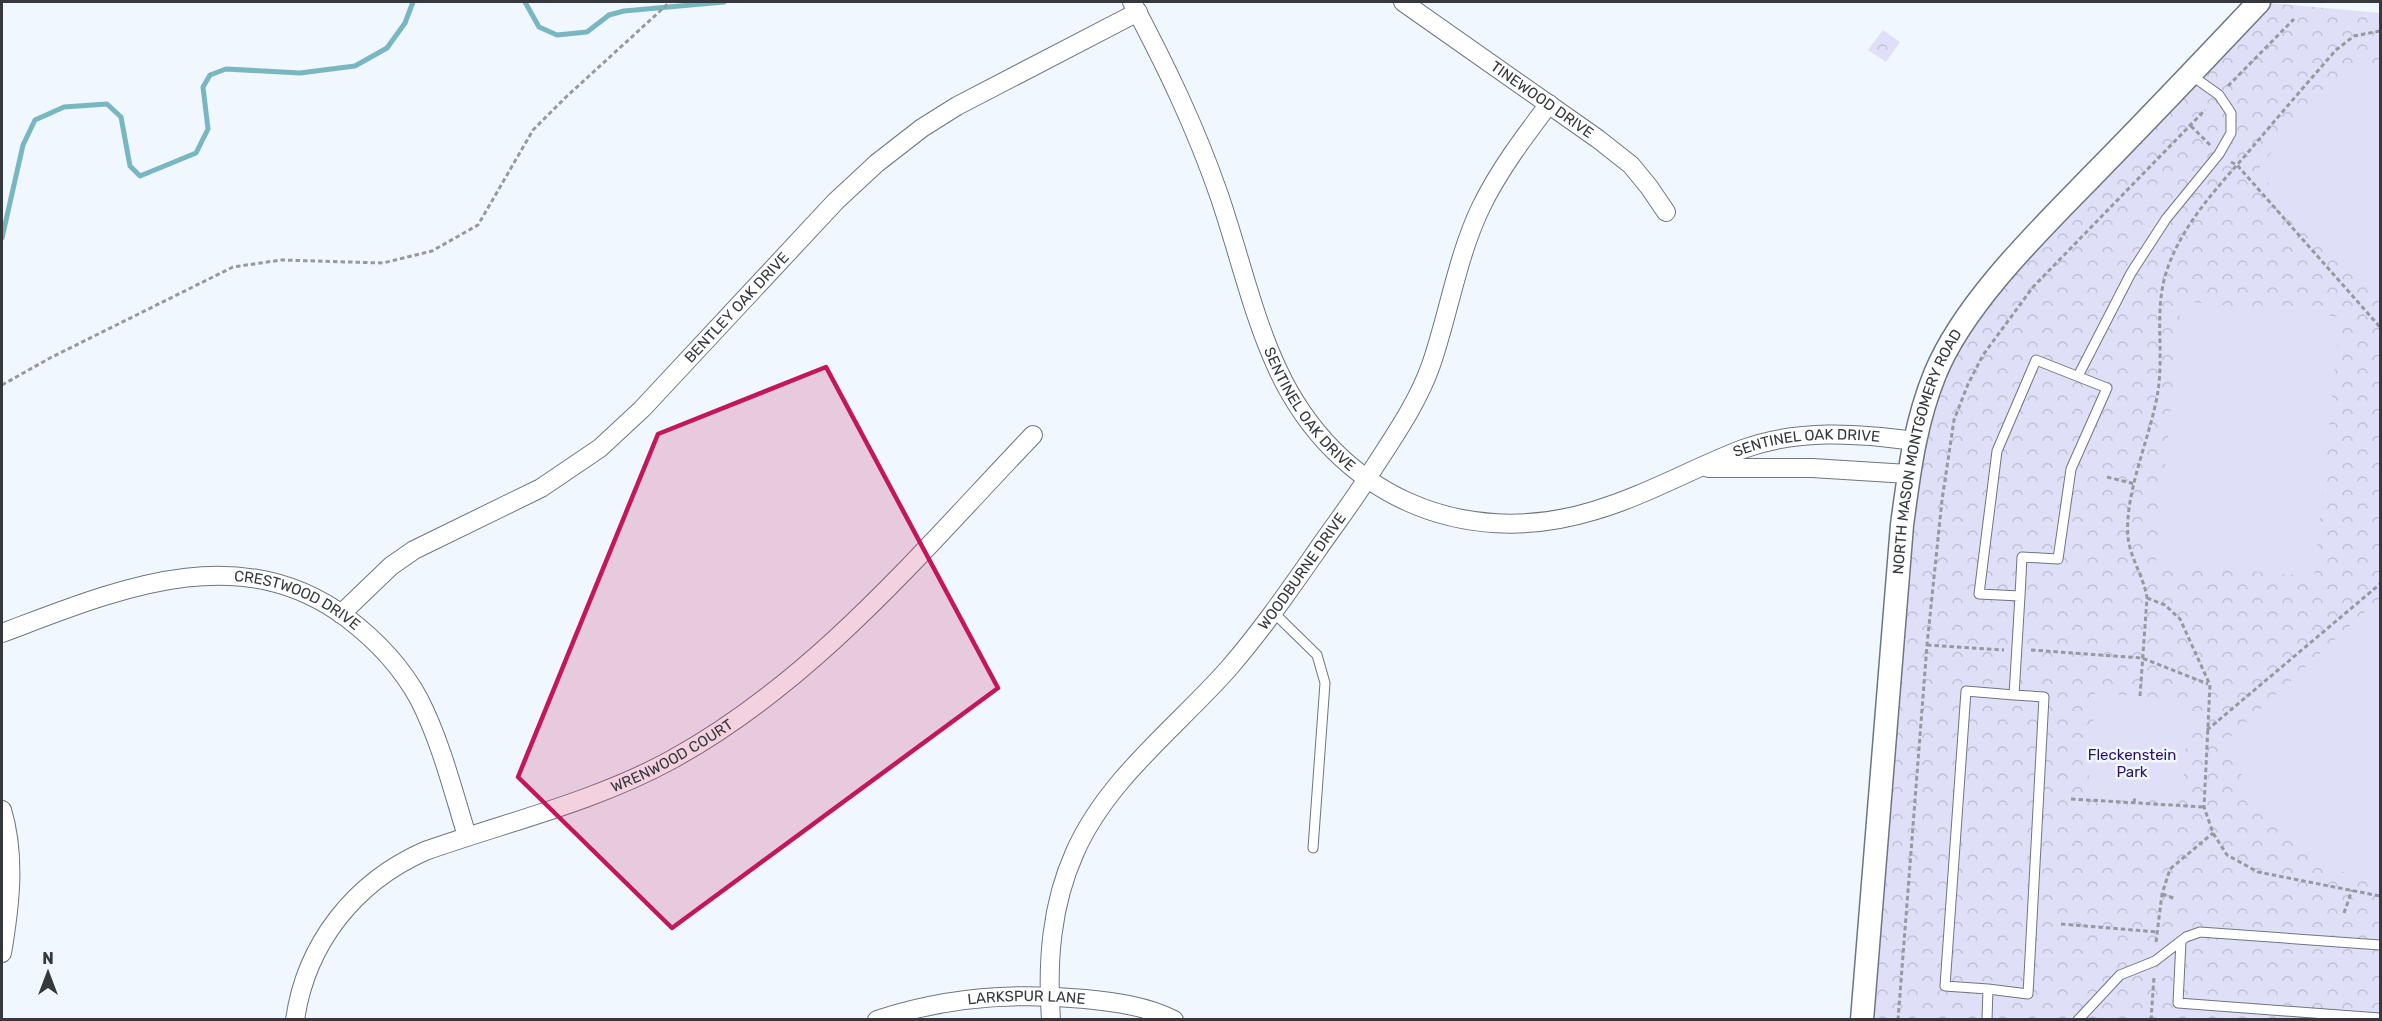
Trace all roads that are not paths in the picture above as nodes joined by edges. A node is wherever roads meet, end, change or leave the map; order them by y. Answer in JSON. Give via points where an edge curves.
{"nodes":[{"id":1,"x":1403,"y":2,"type":"edge"},
{"id":2,"x":2259,"y":2,"type":"edge"},
{"id":3,"x":1135,"y":7,"type":"edge"},
{"id":4,"x":2191,"y":74,"type":"junction"},
{"id":5,"x":1548,"y":104,"type":"junction"},
{"id":6,"x":1666,"y":212,"type":"dead end"},
{"id":7,"x":2078,"y":376,"type":"junction"},
{"id":8,"x":1033,"y":435,"type":"dead end"},
{"id":9,"x":1914,"y":441,"type":"junction"},
{"id":10,"x":1703,"y":468,"type":"junction"},
{"id":11,"x":1908,"y":474,"type":"junction"},
{"id":12,"x":1367,"y":479,"type":"junction"},
{"id":13,"x":2020,"y":596,"type":"junction"},
{"id":14,"x":1274,"y":613,"type":"junction"},
{"id":15,"x":341,"y":614,"type":"junction"},
{"id":16,"x":2,"y":633,"type":"edge"},
{"id":17,"x":2014,"y":695,"type":"junction"},
{"id":18,"x":2,"y":810,"type":"edge"},
{"id":19,"x":467,"y":836,"type":"junction"},
{"id":20,"x":1312,"y":848,"type":"dead end"},
{"id":21,"x":2181,"y":941,"type":"junction"},
{"id":22,"x":2380,"y":945,"type":"edge"},
{"id":23,"x":2,"y":953,"type":"edge"},
{"id":24,"x":1988,"y":989,"type":"junction"},
{"id":25,"x":1048,"y":995,"type":"junction"},
{"id":26,"x":2380,"y":1018,"type":"edge"},
{"id":27,"x":295,"y":1020,"type":"edge"},
{"id":28,"x":877,"y":1020,"type":"edge"},
{"id":29,"x":1051,"y":1020,"type":"edge"},
{"id":30,"x":1174,"y":1020,"type":"edge"},
{"id":31,"x":1862,"y":1020,"type":"edge"},
{"id":32,"x":1987,"y":1020,"type":"edge"},
{"id":33,"x":2078,"y":1020,"type":"edge"}],
"edges":[{"from":1,"to":5,"type":"street","name":"TINEWOOD DRIVE"},
{"from":2,"to":4,"type":"street","name":"NORTH MASON MONTGOMERY ROAD"},
{"from":3,"to":12,"type":"street","name":"SENTINEL OAK DRIVE","via":[[1195,128],[1278,369],[1314,430],[1333,452]]},
{"from":3,"to":15,"type":"street","name":"BENTLEY OAK DRIVE","via":[[922,128],[836,201],[642,409],[600,448],[541,488],[414,550],[391,566]]},
{"from":4,"to":7,"type":"lane","via":[[2219,95],[2231,113],[2231,133],[2131,273]]},
{"from":4,"to":9,"type":"street","name":"NORTH MASON MONTGOMERY ROAD","via":[[1987,290],[1941,361]]},
{"from":5,"to":6,"type":"street","name":"TINEWOOD DRIVE","via":[[1631,165]]},
{"from":5,"to":12,"type":"street","name":"WOODBURNE DRIVE","via":[[1508,159],[1481,208],[1430,368],[1412,406]]},
{"from":7,"to":13,"type":"lane","via":[[2108,388],[2071,469],[2058,559],[2022,557]]},
{"from":7,"to":13,"type":"lane","via":[[2036,360],[1997,451],[1979,594]]},
{"from":8,"to":19,"type":"street","name":"WRENWOOD COURT","via":[[819,655],[765,700],[719,732],[632,779]]},
{"from":9,"to":10,"type":"street","name":"SENTINEL OAK DRIVE","via":[[1850,433],[1783,439],[1744,449]]},
{"from":9,"to":11,"type":"street","name":"NORTH MASON MONTGOMERY ROAD"},
{"from":10,"to":11,"type":"street","name":"SENTINEL OAK DRIVE","via":[[1812,468]]},
{"from":10,"to":12,"type":"street","name":"SENTINEL OAK DRIVE","via":[[1612,506],[1514,525],[1471,522],[1430,512]]},
{"from":11,"to":31,"type":"street","name":"NORTH MASON MONTGOMERY ROAD"},
{"from":12,"to":14,"type":"street","name":"WOODBURNE DRIVE"},
{"from":13,"to":17,"type":"lane"},
{"from":14,"to":20,"type":"lane","via":[[1317,655],[1325,683]]},
{"from":14,"to":25,"type":"street","name":"WOODBURNE DRIVE","via":[[1227,670],[1149,751],[1087,827],[1061,891],[1052,932]]},
{"from":15,"to":16,"type":"street","name":"CRESTWOOD DRIVE","via":[[282,585],[246,577],[200,575],[131,587]]},
{"from":15,"to":19,"type":"street","name":"CRESTWOOD DRIVE","via":[[387,653],[419,699]]},
{"from":17,"to":24,"type":"lane","via":[[2044,697],[2028,994]]},
{"from":17,"to":24,"type":"lane","via":[[1966,691],[1945,986]]},
{"from":18,"to":23,"type":"street","via":[[9,845],[10,887]]},
{"from":19,"to":27,"type":"street","name":"WRENWOOD COURT","via":[[404,860],[343,910],[315,951]]},
{"from":21,"to":22,"type":"lane","via":[[2200,932]]},
{"from":21,"to":26,"type":"lane","via":[[2178,1003]]},
{"from":21,"to":33,"type":"lane","via":[[2155,961],[2121,975]]},
{"from":24,"to":32,"type":"lane"},
{"from":25,"to":28,"type":"street","name":"LARKSPUR LANE","via":[[958,1000]]},
{"from":25,"to":29,"type":"street","name":"WOODBURNE DRIVE"},
{"from":25,"to":30,"type":"street","name":"LARKSPUR LANE","via":[[1114,1002]]}]}
